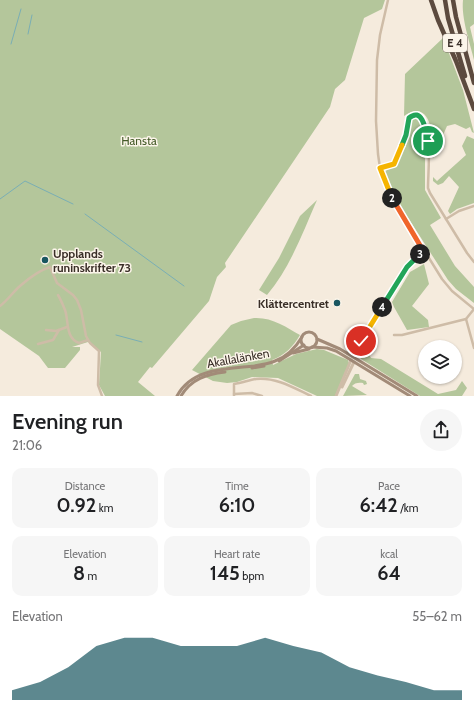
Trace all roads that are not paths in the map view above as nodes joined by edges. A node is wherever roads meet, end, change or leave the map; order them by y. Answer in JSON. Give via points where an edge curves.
{"nodes":[{"id":1,"x":388,"y":0,"type":"edge"},
{"id":2,"x":430,"y":0,"type":"edge"},
{"id":3,"x":445,"y":0,"type":"edge"},
{"id":4,"x":453,"y":0,"type":"edge"},
{"id":5,"x":456,"y":0,"type":"edge"},
{"id":6,"x":461,"y":38,"type":"junction"},
{"id":7,"x":474,"y":83,"type":"edge"},
{"id":8,"x":474,"y":108,"type":"edge"},
{"id":9,"x":380,"y":168,"type":"junction"},
{"id":10,"x":474,"y":206,"type":"edge"},
{"id":11,"x":446,"y":219,"type":"junction"},
{"id":12,"x":424,"y":252,"type":"junction"},
{"id":13,"x":474,"y":262,"type":"edge"},
{"id":14,"x":58,"y":295,"type":"dead end"},
{"id":15,"x":0,"y":306,"type":"edge"},
{"id":16,"x":474,"y":309,"type":"edge"},
{"id":17,"x":466,"y":319,"type":"junction"},
{"id":18,"x":67,"y":327,"type":"junction"},
{"id":19,"x":46,"y":330,"type":"dead end"},
{"id":20,"x":59,"y":330,"type":"junction"},
{"id":21,"x":394,"y":335,"type":"dead end"},
{"id":22,"x":302,"y":337,"type":"junction"},
{"id":23,"x":364,"y":337,"type":"junction"},
{"id":24,"x":317,"y":339,"type":"junction"},
{"id":25,"x":88,"y":340,"type":"junction"},
{"id":26,"x":361,"y":341,"type":"junction"},
{"id":27,"x":38,"y":344,"type":"dead end"},
{"id":28,"x":304,"y":345,"type":"junction"},
{"id":29,"x":312,"y":347,"type":"junction"},
{"id":30,"x":317,"y":347,"type":"junction"},
{"id":31,"x":474,"y":348,"type":"edge"},
{"id":32,"x":347,"y":353,"type":"junction"},
{"id":33,"x":290,"y":354,"type":"junction"},
{"id":34,"x":353,"y":359,"type":"junction"},
{"id":35,"x":234,"y":395,"type":"edge"},
{"id":36,"x":102,"y":396,"type":"edge"},
{"id":37,"x":176,"y":396,"type":"edge"},
{"id":38,"x":181,"y":396,"type":"edge"},
{"id":39,"x":262,"y":396,"type":"edge"},
{"id":40,"x":311,"y":396,"type":"edge"},
{"id":41,"x":337,"y":396,"type":"edge"},
{"id":42,"x":410,"y":396,"type":"edge"},
{"id":43,"x":417,"y":396,"type":"edge"}],
"edges":[{"from":1,"to":9,"type":"street","via":[[377,60],[377,147]]},
{"from":2,"to":8,"type":"highway"},
{"from":3,"to":8,"type":"highway","number":"E 4"},
{"from":4,"to":6,"type":"highway","number":"E 4"},
{"from":5,"to":6,"type":"highway"},
{"from":6,"to":7,"type":"highway","number":"E 4"},
{"from":9,"to":11,"type":"street","via":[[394,164],[406,135],[409,118],[415,115],[420,117],[428,141],[428,188]]},
{"from":9,"to":12,"type":"street","via":[[393,200]]},
{"from":10,"to":11,"type":"street"},
{"from":11,"to":13,"type":"street"},
{"from":12,"to":16,"type":"street","via":[[446,285]]},
{"from":12,"to":23,"type":"street","via":[[407,267]]},
{"from":14,"to":18,"type":"street","via":[[66,311]]},
{"from":15,"to":25,"type":"street","via":[[22,284],[50,267],[57,283],[79,303]]},
{"from":16,"to":17,"type":"street"},
{"from":17,"to":21,"type":"street"},
{"from":17,"to":31,"type":"street"},
{"from":18,"to":20,"type":"street"},
{"from":18,"to":25,"type":"street","via":[[77,342]]},
{"from":19,"to":20,"type":"street"},
{"from":20,"to":27,"type":"street","via":[[54,340]]},
{"from":22,"to":24,"type":"main road","via":[[310,332]]},
{"from":22,"to":28,"type":"main road"},
{"from":22,"to":37,"type":"main road","name":"Akallalänken","via":[[285,356],[275,361],[217,370],[198,376],[185,385]]},
{"from":23,"to":26,"type":"street"},
{"from":23,"to":34,"type":"street"},
{"from":24,"to":29,"type":"main road"},
{"from":24,"to":32,"type":"main road"},
{"from":25,"to":36,"type":"street","via":[[99,351],[98,388]]},
{"from":26,"to":32,"type":"street","via":[[353,351]]},
{"from":26,"to":34,"type":"street"},
{"from":28,"to":29,"type":"main road"},
{"from":28,"to":33,"type":"main road","name":"Akallalänken"},
{"from":29,"to":30,"type":"main road"},
{"from":30,"to":33,"type":"main road"},
{"from":30,"to":34,"type":"main road"},
{"from":32,"to":34,"type":"main road"},
{"from":33,"to":38,"type":"main road","name":"Akallalänken","via":[[268,366],[201,377]]},
{"from":34,"to":41,"type":"street"},
{"from":34,"to":42,"type":"main road"},
{"from":34,"to":43,"type":"main road"},
{"from":35,"to":39,"type":"street","via":[[252,393]]},
{"from":35,"to":40,"type":"street","via":[[234,384],[268,379]]}]}
